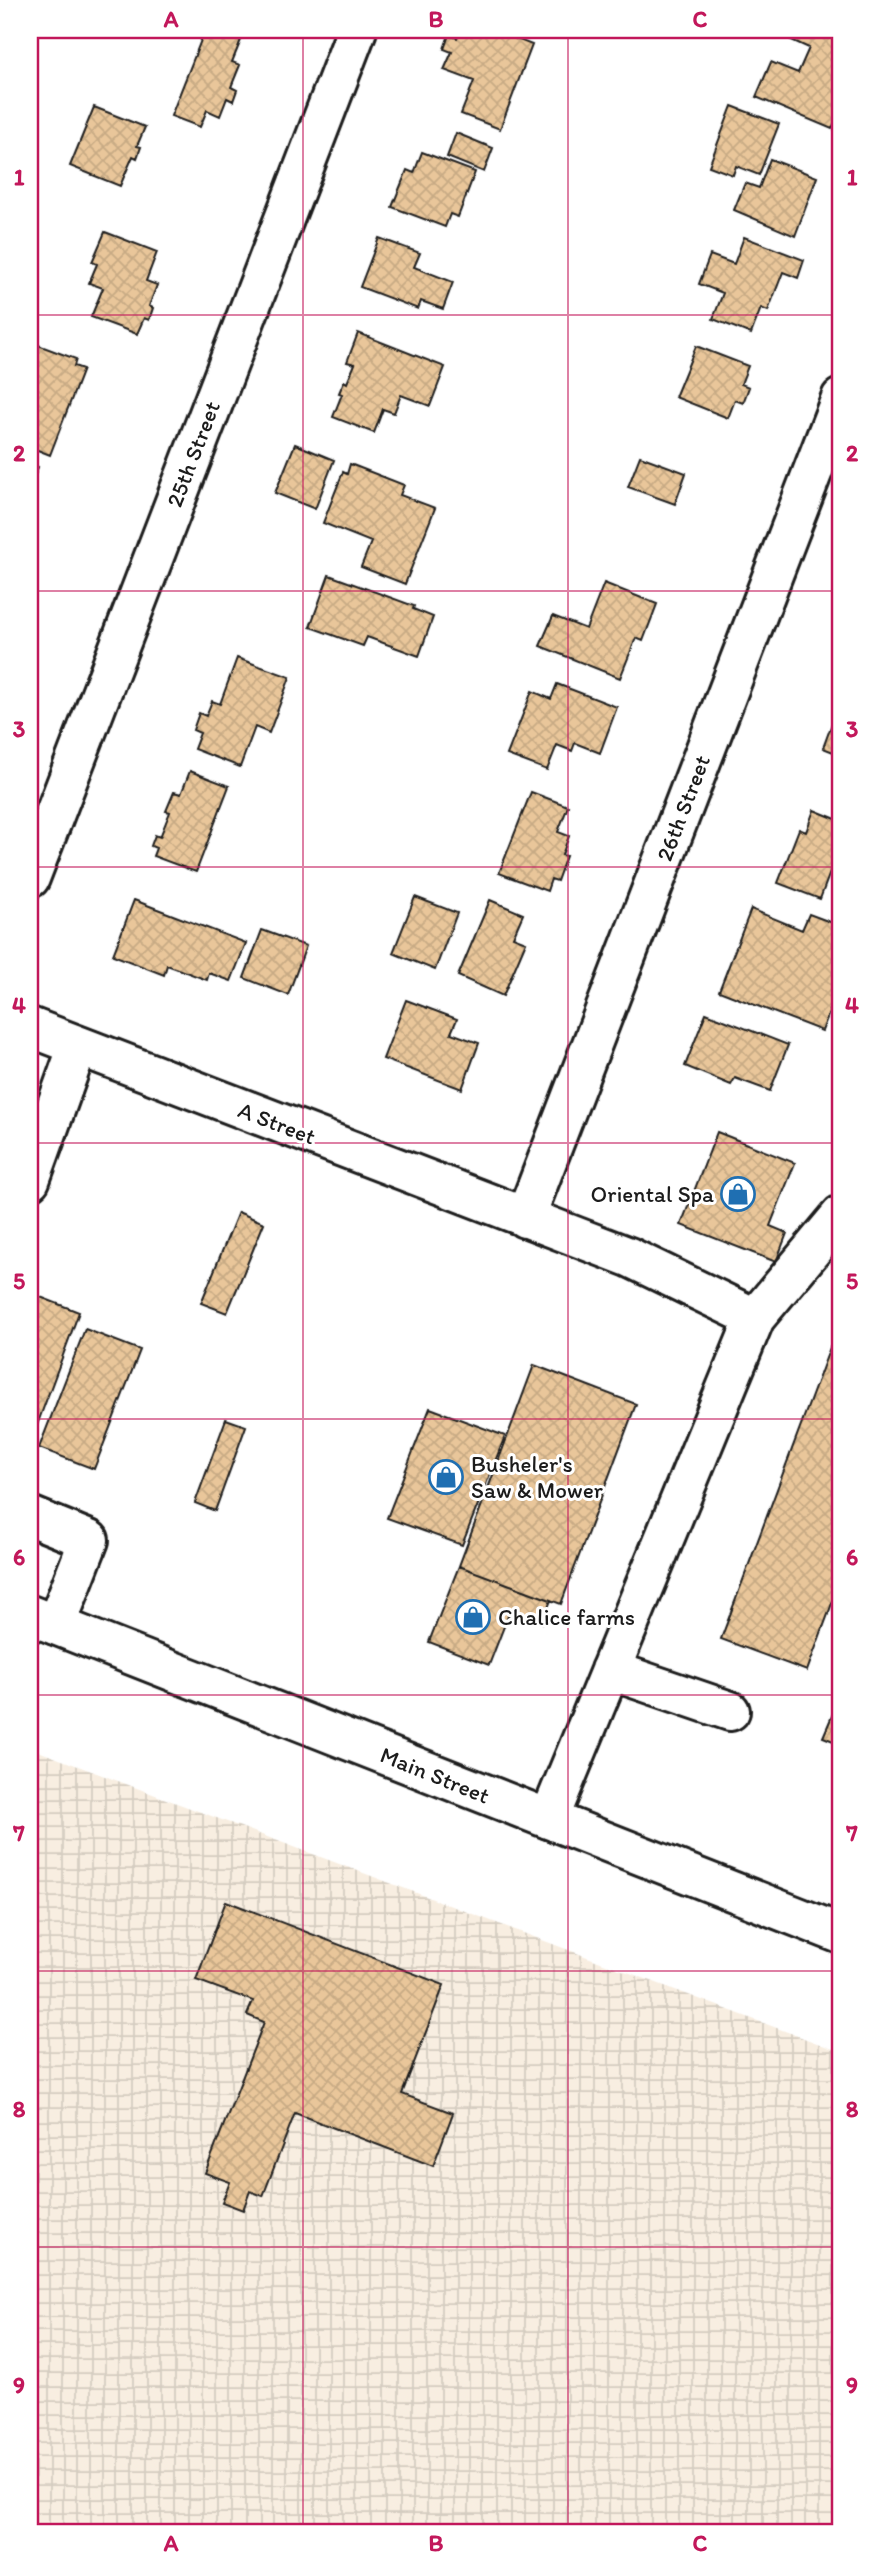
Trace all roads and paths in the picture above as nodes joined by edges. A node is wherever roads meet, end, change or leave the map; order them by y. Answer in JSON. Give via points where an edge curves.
{"nodes":[{"id":1,"x":357,"y":30,"type":"edge"},
{"id":2,"x":841,"y":398,"type":"edge"},
{"id":3,"x":30,"y":878,"type":"edge"},
{"id":4,"x":30,"y":1027,"type":"edge"},
{"id":5,"x":78,"y":1046,"type":"junction"},
{"id":6,"x":43,"y":1102,"type":"edge"},
{"id":7,"x":30,"y":1180,"type":"edge"},
{"id":8,"x":841,"y":1215,"type":"edge"},
{"id":9,"x":525,"y":1218,"type":"junction"},
{"id":10,"x":755,"y":1318,"type":"junction"},
{"id":11,"x":30,"y":1516,"type":"edge"},
{"id":12,"x":43,"y":1620,"type":"edge"},
{"id":13,"x":610,"y":1670,"type":"junction"},
{"id":14,"x":730,"y":1711,"type":"dead end"},
{"id":15,"x":549,"y":1819,"type":"junction"},
{"id":16,"x":841,"y":1934,"type":"edge"}],
"edges":[{"from":1,"to":3,"type":"street","name":"25th Street"},
{"from":2,"to":9,"type":"street","name":"26th Street"},
{"from":4,"to":5,"type":"street","name":"A Street"},
{"from":5,"to":6,"type":"street"},
{"from":5,"to":9,"type":"street","name":"A Street"},
{"from":6,"to":7,"type":"street"},
{"from":8,"to":10,"type":"street"},
{"from":9,"to":10,"type":"street","name":"A Street","via":[[629,1257]]},
{"from":10,"to":13,"type":"street"},
{"from":11,"to":12,"type":"street","via":[[89,1539]]},
{"from":12,"to":15,"type":"street","name":"Main Street"},
{"from":13,"to":14,"type":"street"},
{"from":13,"to":15,"type":"street"},
{"from":15,"to":16,"type":"street","name":"Main Street"}]}
